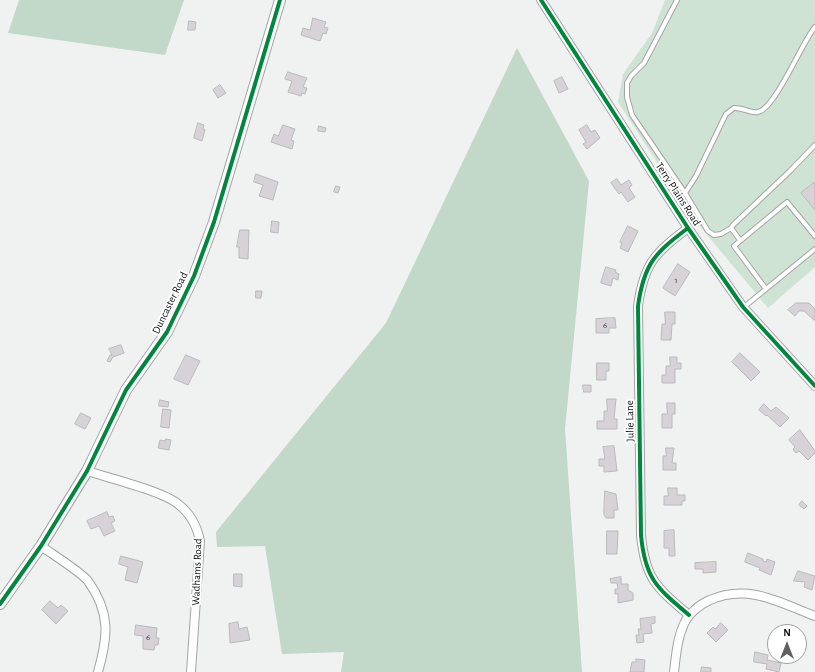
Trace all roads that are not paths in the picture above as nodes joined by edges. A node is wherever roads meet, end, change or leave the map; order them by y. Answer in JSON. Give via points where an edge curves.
{"nodes":[{"id":1,"x":280,"y":0,"type":"edge"},
{"id":2,"x":541,"y":0,"type":"edge"},
{"id":3,"x":677,"y":0,"type":"edge"},
{"id":4,"x":815,"y":26,"type":"edge"},
{"id":5,"x":815,"y":144,"type":"edge"},
{"id":6,"x":685,"y":192,"type":"junction"},
{"id":7,"x":688,"y":228,"type":"junction"},
{"id":8,"x":731,"y":228,"type":"junction"},
{"id":9,"x":815,"y":236,"type":"edge"},
{"id":10,"x":740,"y":240,"type":"junction"},
{"id":11,"x":815,"y":249,"type":"edge"},
{"id":12,"x":766,"y":289,"type":"junction"},
{"id":13,"x":743,"y":307,"type":"junction"},
{"id":14,"x":815,"y":386,"type":"edge"},
{"id":15,"x":87,"y":471,"type":"junction"},
{"id":16,"x":41,"y":546,"type":"junction"},
{"id":17,"x":0,"y":604,"type":"edge"},
{"id":18,"x":690,"y":615,"type":"junction"},
{"id":19,"x":815,"y":616,"type":"edge"},
{"id":20,"x":98,"y":672,"type":"edge"},
{"id":21,"x":191,"y":672,"type":"edge"},
{"id":22,"x":674,"y":672,"type":"edge"}],
"edges":[{"from":1,"to":15,"type":"street","name":"Duncaster Road","via":[[214,222],[194,276],[167,332],[126,390]]},
{"from":2,"to":7,"type":"street","name":"Terry Plains Road"},
{"from":3,"to":6,"type":"lane","via":[[644,63],[631,76],[626,89],[632,115]]},
{"from":4,"to":6,"type":"lane","via":[[776,93],[762,110],[753,112],[734,108],[726,114],[696,176]]},
{"from":5,"to":8,"type":"lane"},
{"from":6,"to":8,"type":"lane","via":[[708,231],[714,235],[722,234]]},
{"from":7,"to":13,"type":"street","name":"Terry Plains Road"},
{"from":7,"to":18,"type":"street","name":"Julie Lane","via":[[670,241],[651,261],[643,279],[638,306],[642,554],[653,581],[662,592]]},
{"from":8,"to":10,"type":"lane"},
{"from":9,"to":10,"type":"lane","via":[[787,202]]},
{"from":10,"to":12,"type":"lane","via":[[734,246]]},
{"from":11,"to":12,"type":"lane"},
{"from":12,"to":13,"type":"lane"},
{"from":13,"to":14,"type":"street","name":"Terry Plains Road"},
{"from":15,"to":16,"type":"street","name":"Duncaster Road"},
{"from":15,"to":21,"type":"street","name":"Wadhams Road","via":[[169,499],[186,511],[196,526],[200,541]]},
{"from":16,"to":17,"type":"street","name":"Duncaster Road"},
{"from":16,"to":20,"type":"street","via":[[87,580],[104,611],[107,632]]},
{"from":18,"to":19,"type":"street","via":[[703,603],[718,596],[744,592]]},
{"from":18,"to":22,"type":"street","via":[[679,638]]}]}
